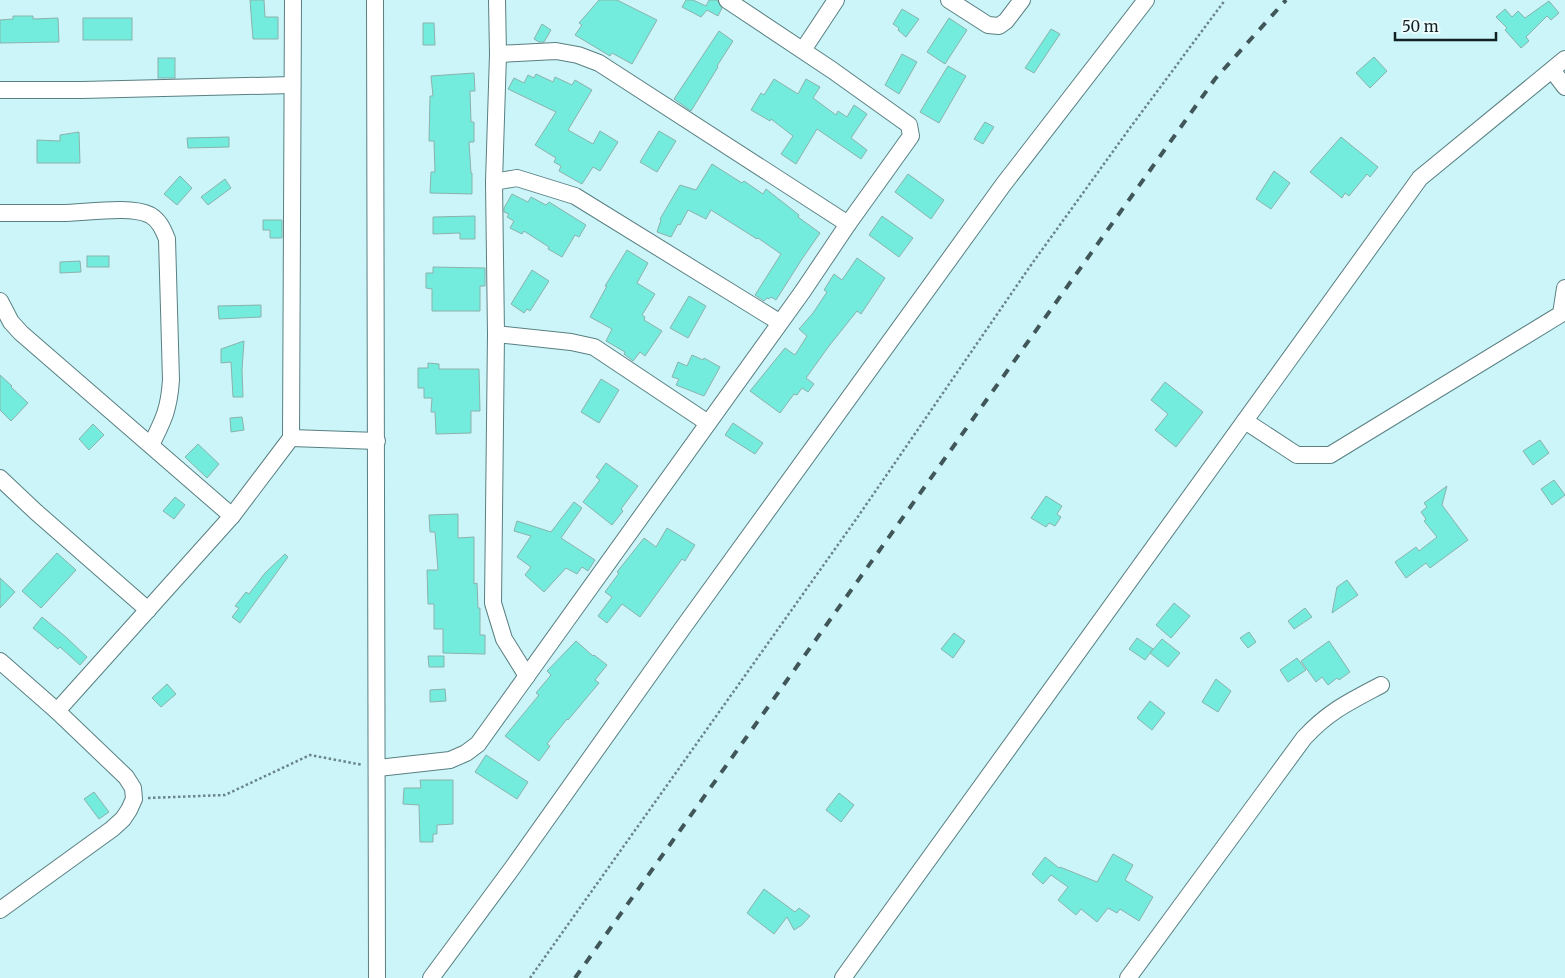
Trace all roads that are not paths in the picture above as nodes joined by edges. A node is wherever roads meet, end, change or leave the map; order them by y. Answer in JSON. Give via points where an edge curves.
{"nodes":[{"id":1,"x":293,"y":0,"type":"edge"},
{"id":2,"x":375,"y":0,"type":"edge"},
{"id":3,"x":497,"y":0,"type":"edge"},
{"id":4,"x":727,"y":0,"type":"edge"},
{"id":5,"x":836,"y":0,"type":"edge"},
{"id":6,"x":949,"y":0,"type":"edge"},
{"id":7,"x":1022,"y":0,"type":"edge"},
{"id":8,"x":1146,"y":0,"type":"edge"},
{"id":9,"x":803,"y":50,"type":"junction"},
{"id":10,"x":498,"y":54,"type":"junction"},
{"id":11,"x":1565,"y":59,"type":"edge"},
{"id":12,"x":1552,"y":70,"type":"junction"},
{"id":13,"x":292,"y":85,"type":"junction"},
{"id":14,"x":1565,"y":87,"type":"edge"},
{"id":15,"x":0,"y":90,"type":"edge"},
{"id":16,"x":494,"y":182,"type":"junction"},
{"id":17,"x":0,"y":213,"type":"edge"},
{"id":18,"x":848,"y":224,"type":"junction"},
{"id":19,"x":1565,"y":288,"type":"edge"},
{"id":20,"x":0,"y":301,"type":"edge"},
{"id":21,"x":779,"y":322,"type":"junction"},
{"id":22,"x":496,"y":334,"type":"junction"},
{"id":23,"x":1245,"y":421,"type":"junction"},
{"id":24,"x":708,"y":423,"type":"junction"},
{"id":25,"x":291,"y":438,"type":"junction"},
{"id":26,"x":377,"y":441,"type":"junction"},
{"id":27,"x":151,"y":445,"type":"junction"},
{"id":28,"x":0,"y":478,"type":"edge"},
{"id":29,"x":232,"y":516,"type":"junction"},
{"id":30,"x":148,"y":610,"type":"junction"},
{"id":31,"x":0,"y":661,"type":"edge"},
{"id":32,"x":527,"y":676,"type":"junction"},
{"id":33,"x":1381,"y":685,"type":"dead end"},
{"id":34,"x":57,"y":711,"type":"junction"},
{"id":35,"x":378,"y":768,"type":"junction"},
{"id":36,"x":0,"y":910,"type":"edge"},
{"id":37,"x":377,"y":978,"type":"edge"},
{"id":38,"x":431,"y":978,"type":"edge"},
{"id":39,"x":843,"y":978,"type":"edge"},
{"id":40,"x":1128,"y":978,"type":"edge"}],
"edges":[{"from":1,"to":13,"type":"street"},
{"from":2,"to":26,"type":"street"},
{"from":3,"to":10,"type":"street"},
{"from":4,"to":9,"type":"street"},
{"from":5,"to":9,"type":"street"},
{"from":6,"to":7,"type":"street","via":[[988,25],[999,26]]},
{"from":8,"to":38,"type":"street","via":[[1003,185]]},
{"from":9,"to":18,"type":"street","via":[[909,125],[911,130],[912,136]]},
{"from":10,"to":16,"type":"street"},
{"from":10,"to":18,"type":"street","via":[[556,51],[578,54],[599,63]]},
{"from":11,"to":12,"type":"street"},
{"from":12,"to":14,"type":"street"},
{"from":12,"to":23,"type":"street","via":[[1420,178]]},
{"from":13,"to":15,"type":"street"},
{"from":13,"to":25,"type":"street"},
{"from":16,"to":21,"type":"street","via":[[517,178],[576,196]]},
{"from":16,"to":22,"type":"street"},
{"from":17,"to":27,"type":"street","via":[[121,210],[149,214],[158,221],[167,239],[171,380],[166,416]]},
{"from":18,"to":21,"type":"street"},
{"from":19,"to":23,"type":"street","via":[[1561,314],[1330,455],[1297,454]]},
{"from":20,"to":27,"type":"street","via":[[21,333]]},
{"from":21,"to":24,"type":"street"},
{"from":22,"to":24,"type":"street","via":[[594,347]]},
{"from":22,"to":32,"type":"street","via":[[493,603],[504,639]]},
{"from":23,"to":39,"type":"street"},
{"from":24,"to":32,"type":"street"},
{"from":25,"to":26,"type":"street"},
{"from":25,"to":29,"type":"street"},
{"from":26,"to":35,"type":"street"},
{"from":27,"to":29,"type":"street"},
{"from":28,"to":30,"type":"street"},
{"from":29,"to":30,"type":"street"},
{"from":30,"to":34,"type":"street"},
{"from":31,"to":34,"type":"street"},
{"from":32,"to":35,"type":"street","via":[[478,744],[466,754],[442,761]]},
{"from":33,"to":40,"type":"street","via":[[1335,709],[1304,738]]},
{"from":34,"to":36,"type":"street","via":[[126,777],[134,799],[112,829]]},
{"from":35,"to":37,"type":"street"}]}
